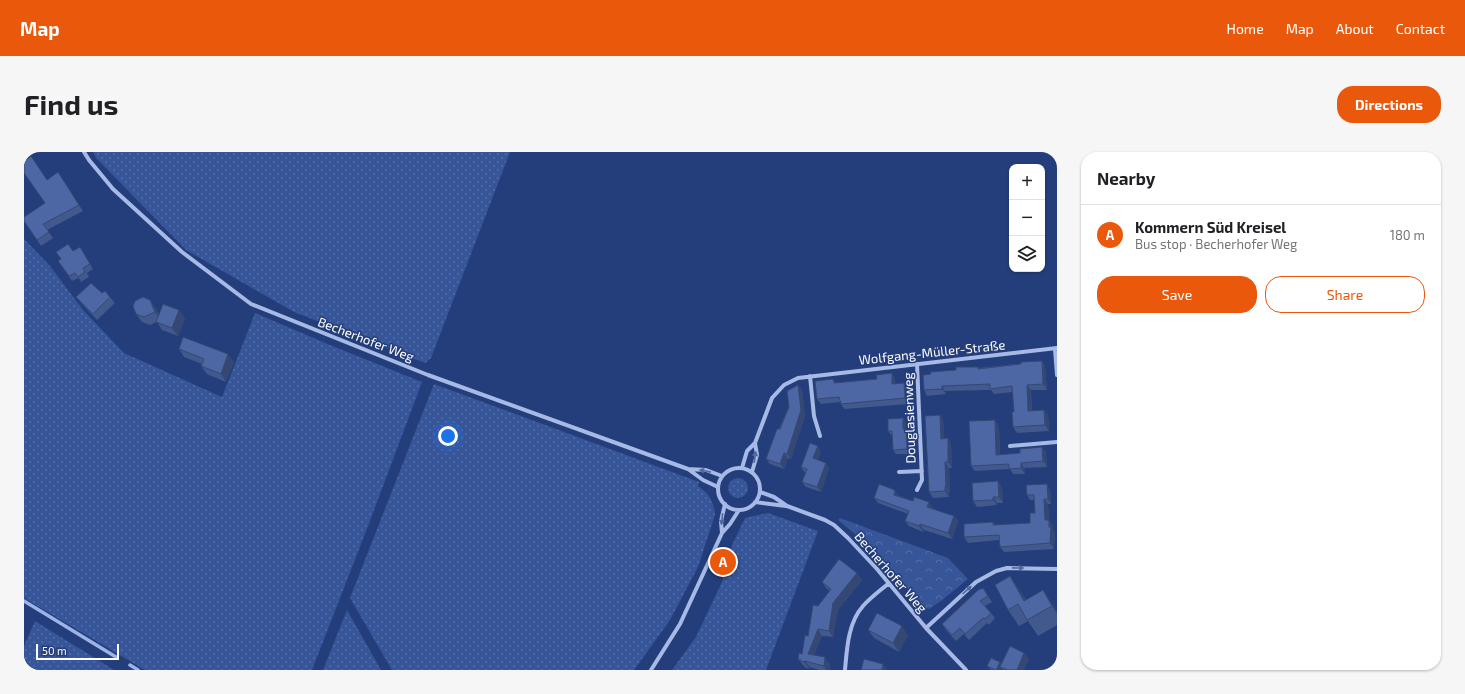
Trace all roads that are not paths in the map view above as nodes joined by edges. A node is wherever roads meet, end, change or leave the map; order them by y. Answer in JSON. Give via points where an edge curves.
{"nodes":[{"id":1,"x":84,"y":152,"type":"edge"},
{"id":2,"x":1056,"y":348,"type":"edge"},
{"id":3,"x":917,"y":364,"type":"junction"},
{"id":4,"x":1057,"y":375,"type":"edge"},
{"id":5,"x":810,"y":376,"type":"junction"},
{"id":6,"x":820,"y":436,"type":"dead end"},
{"id":7,"x":755,"y":442,"type":"junction"},
{"id":8,"x":1057,"y":442,"type":"edge"},
{"id":9,"x":1010,"y":446,"type":"dead end"},
{"id":10,"x":742,"y":468,"type":"junction"},
{"id":11,"x":688,"y":469,"type":"junction"},
{"id":12,"x":922,"y":471,"type":"junction"},
{"id":13,"x":752,"y":472,"type":"junction"},
{"id":14,"x":899,"y":472,"type":"dead end"},
{"id":15,"x":722,"y":476,"type":"junction"},
{"id":16,"x":718,"y":487,"type":"junction"},
{"id":17,"x":917,"y":490,"type":"dead end"},
{"id":18,"x":760,"y":492,"type":"junction"},
{"id":19,"x":755,"y":502,"type":"junction"},
{"id":20,"x":725,"y":504,"type":"junction"},
{"id":21,"x":787,"y":506,"type":"junction"},
{"id":22,"x":739,"y":510,"type":"junction"},
{"id":23,"x":722,"y":533,"type":"junction"},
{"id":24,"x":1057,"y":569,"type":"edge"},
{"id":25,"x":889,"y":583,"type":"junction"},
{"id":26,"x":926,"y":628,"type":"junction"},
{"id":27,"x":651,"y":670,"type":"edge"},
{"id":28,"x":845,"y":670,"type":"edge"},
{"id":29,"x":966,"y":670,"type":"edge"}],
"edges":[{"from":1,"to":11,"type":"street","name":"Becherhofer Weg","via":[[113,189],[182,252],[251,304],[428,375]]},
{"from":2,"to":3,"type":"street","name":"Wolfgang-Müller-Straße"},
{"from":2,"to":4,"type":"street"},
{"from":3,"to":5,"type":"street","name":"Wolfgang-Müller-Straße"},
{"from":3,"to":12,"type":"street","name":"Douglasienweg"},
{"from":5,"to":6,"type":"street","via":[[814,416]]},
{"from":5,"to":7,"type":"street","name":"Wolfgang-Müller-Straße","via":[[798,378],[784,385],[772,398]]},
{"from":7,"to":10,"type":"street","name":"Wolfgang-Müller-Straße","via":[[747,451]]},
{"from":13,"to":7,"type":"street","name":"Wolfgang-Müller-Straße","one_way":true,"via":[[757,455]]},
{"from":8,"to":9,"type":"street"},
{"from":10,"to":13,"type":"street"},
{"from":10,"to":15,"type":"street","via":[[731,469]]},
{"from":15,"to":11,"type":"street","name":"Becherhofer Weg","one_way":true,"via":[[706,470]]},
{"from":11,"to":16,"type":"street","name":"Becherhofer Weg"},
{"from":12,"to":14,"type":"street","name":"Douglasienweg"},
{"from":12,"to":17,"type":"street","name":"Douglasienweg","via":[[922,480]]},
{"from":13,"to":18,"type":"street","via":[[759,481]]},
{"from":15,"to":16,"type":"street"},
{"from":16,"to":20,"type":"street","via":[[718,493]]},
{"from":18,"to":19,"type":"street"},
{"from":18,"to":21,"type":"street","name":"Becherhofer Weg","via":[[774,497]]},
{"from":19,"to":21,"type":"street","name":"Becherhofer Weg"},
{"from":19,"to":22,"type":"street"},
{"from":20,"to":22,"type":"street"},
{"from":20,"to":23,"type":"street","one_way":true,"via":[[721,521]]},
{"from":21,"to":25,"type":"street","name":"Becherhofer Weg","via":[[834,525]]},
{"from":22,"to":23,"type":"street"},
{"from":23,"to":27,"type":"street","via":[[680,624]]},
{"from":26,"to":24,"type":"street","one_way":true,"via":[[976,582],[996,571],[1007,568]]},
{"from":25,"to":26,"type":"street","name":"Becherhofer Weg"},
{"from":25,"to":28,"type":"street","via":[[863,606],[854,620]]},
{"from":26,"to":29,"type":"street","name":"Becherhofer Weg"}]}
